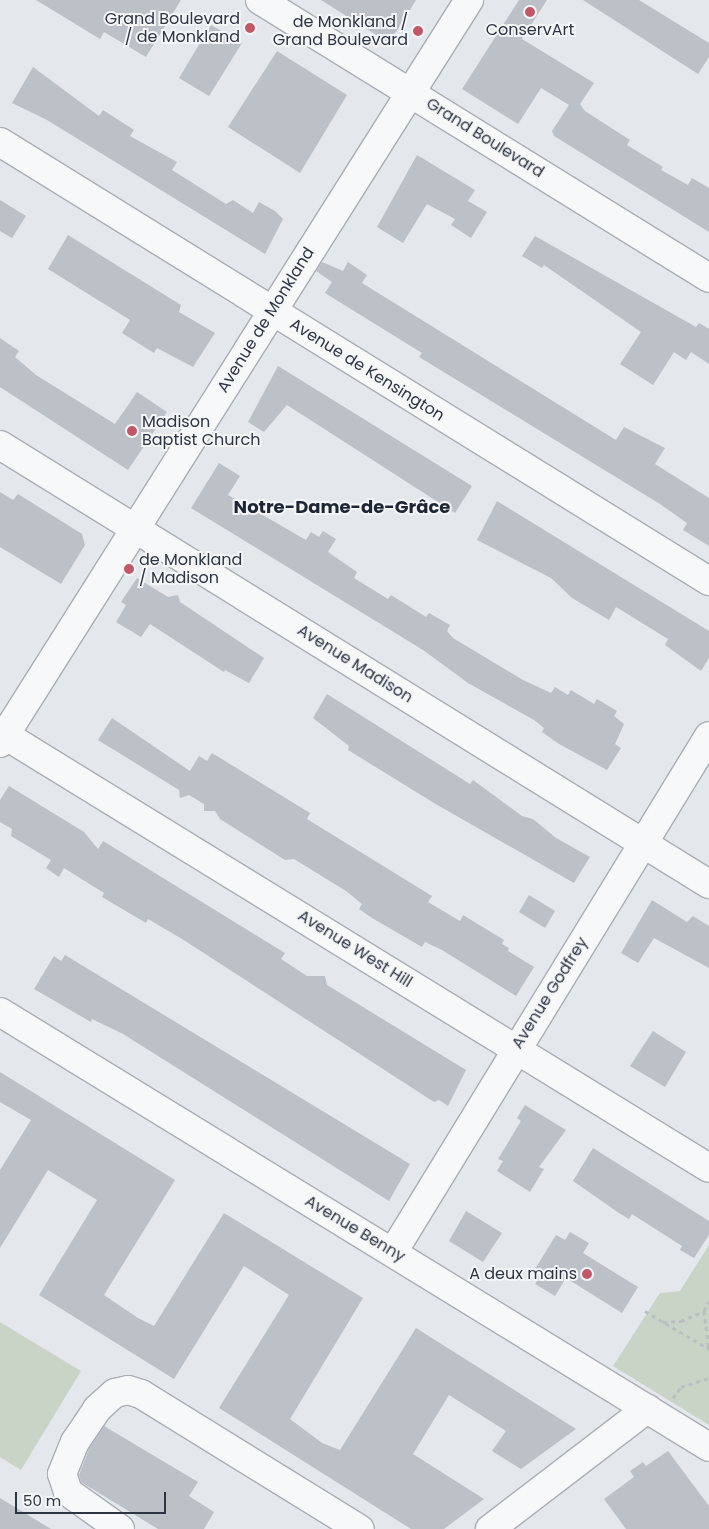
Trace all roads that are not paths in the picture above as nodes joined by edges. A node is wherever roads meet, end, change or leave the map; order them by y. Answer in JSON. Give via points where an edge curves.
{"nodes":[{"id":1,"x":260,"y":0,"type":"edge"},
{"id":2,"x":470,"y":0,"type":"edge"},
{"id":3,"x":410,"y":91,"type":"junction"},
{"id":4,"x":0,"y":142,"type":"edge"},
{"id":5,"x":709,"y":278,"type":"edge"},
{"id":6,"x":272,"y":310,"type":"junction"},
{"id":7,"x":0,"y":445,"type":"edge"},
{"id":8,"x":136,"y":529,"type":"junction"},
{"id":9,"x":709,"y":582,"type":"edge"},
{"id":10,"x":2,"y":736,"type":"edge"},
{"id":11,"x":709,"y":736,"type":"edge"},
{"id":12,"x":643,"y":842,"type":"junction"},
{"id":13,"x":709,"y":884,"type":"edge"},
{"id":14,"x":0,"y":1012,"type":"edge"},
{"id":15,"x":516,"y":1048,"type":"junction"},
{"id":16,"x":709,"y":1168,"type":"edge"},
{"id":17,"x":393,"y":1252,"type":"junction"},
{"id":18,"x":658,"y":1406,"type":"junction"},
{"id":19,"x":709,"y":1447,"type":"edge"},
{"id":20,"x":120,"y":1529,"type":"edge"},
{"id":21,"x":360,"y":1529,"type":"edge"},
{"id":22,"x":490,"y":1529,"type":"edge"}],
"edges":[{"from":1,"to":3,"type":"street","name":"Grand Boulevard"},
{"from":2,"to":3,"type":"street","name":"Avenue de Monkland"},
{"from":3,"to":5,"type":"street","name":"Grand Boulevard"},
{"from":3,"to":6,"type":"street","name":"Avenue de Monkland"},
{"from":4,"to":6,"type":"street","name":"Avenue de Kensington"},
{"from":6,"to":8,"type":"street","name":"Avenue de Monkland"},
{"from":6,"to":9,"type":"street","name":"Avenue de Kensington"},
{"from":7,"to":8,"type":"street","name":"Avenue Madison"},
{"from":8,"to":10,"type":"street","name":"Avenue de Monkland"},
{"from":8,"to":12,"type":"street","name":"Avenue Madison"},
{"from":10,"to":15,"type":"street","name":"Avenue West Hill"},
{"from":11,"to":12,"type":"street","name":"Avenue Godfrey"},
{"from":12,"to":13,"type":"street","name":"Avenue Madison"},
{"from":12,"to":15,"type":"street","name":"Avenue Godfrey"},
{"from":14,"to":17,"type":"street","name":"Avenue Benny"},
{"from":15,"to":16,"type":"street","name":"Avenue West Hill"},
{"from":15,"to":17,"type":"street","name":"Avenue Godfrey"},
{"from":17,"to":18,"type":"street","name":"Avenue Benny"},
{"from":18,"to":19,"type":"street","name":"Avenue Benny"},
{"from":18,"to":22,"type":"street"},
{"from":20,"to":21,"type":"street","via":[[68,1492],[62,1474],[75,1442],[97,1409],[115,1393],[128,1390],[141,1394]]}]}
